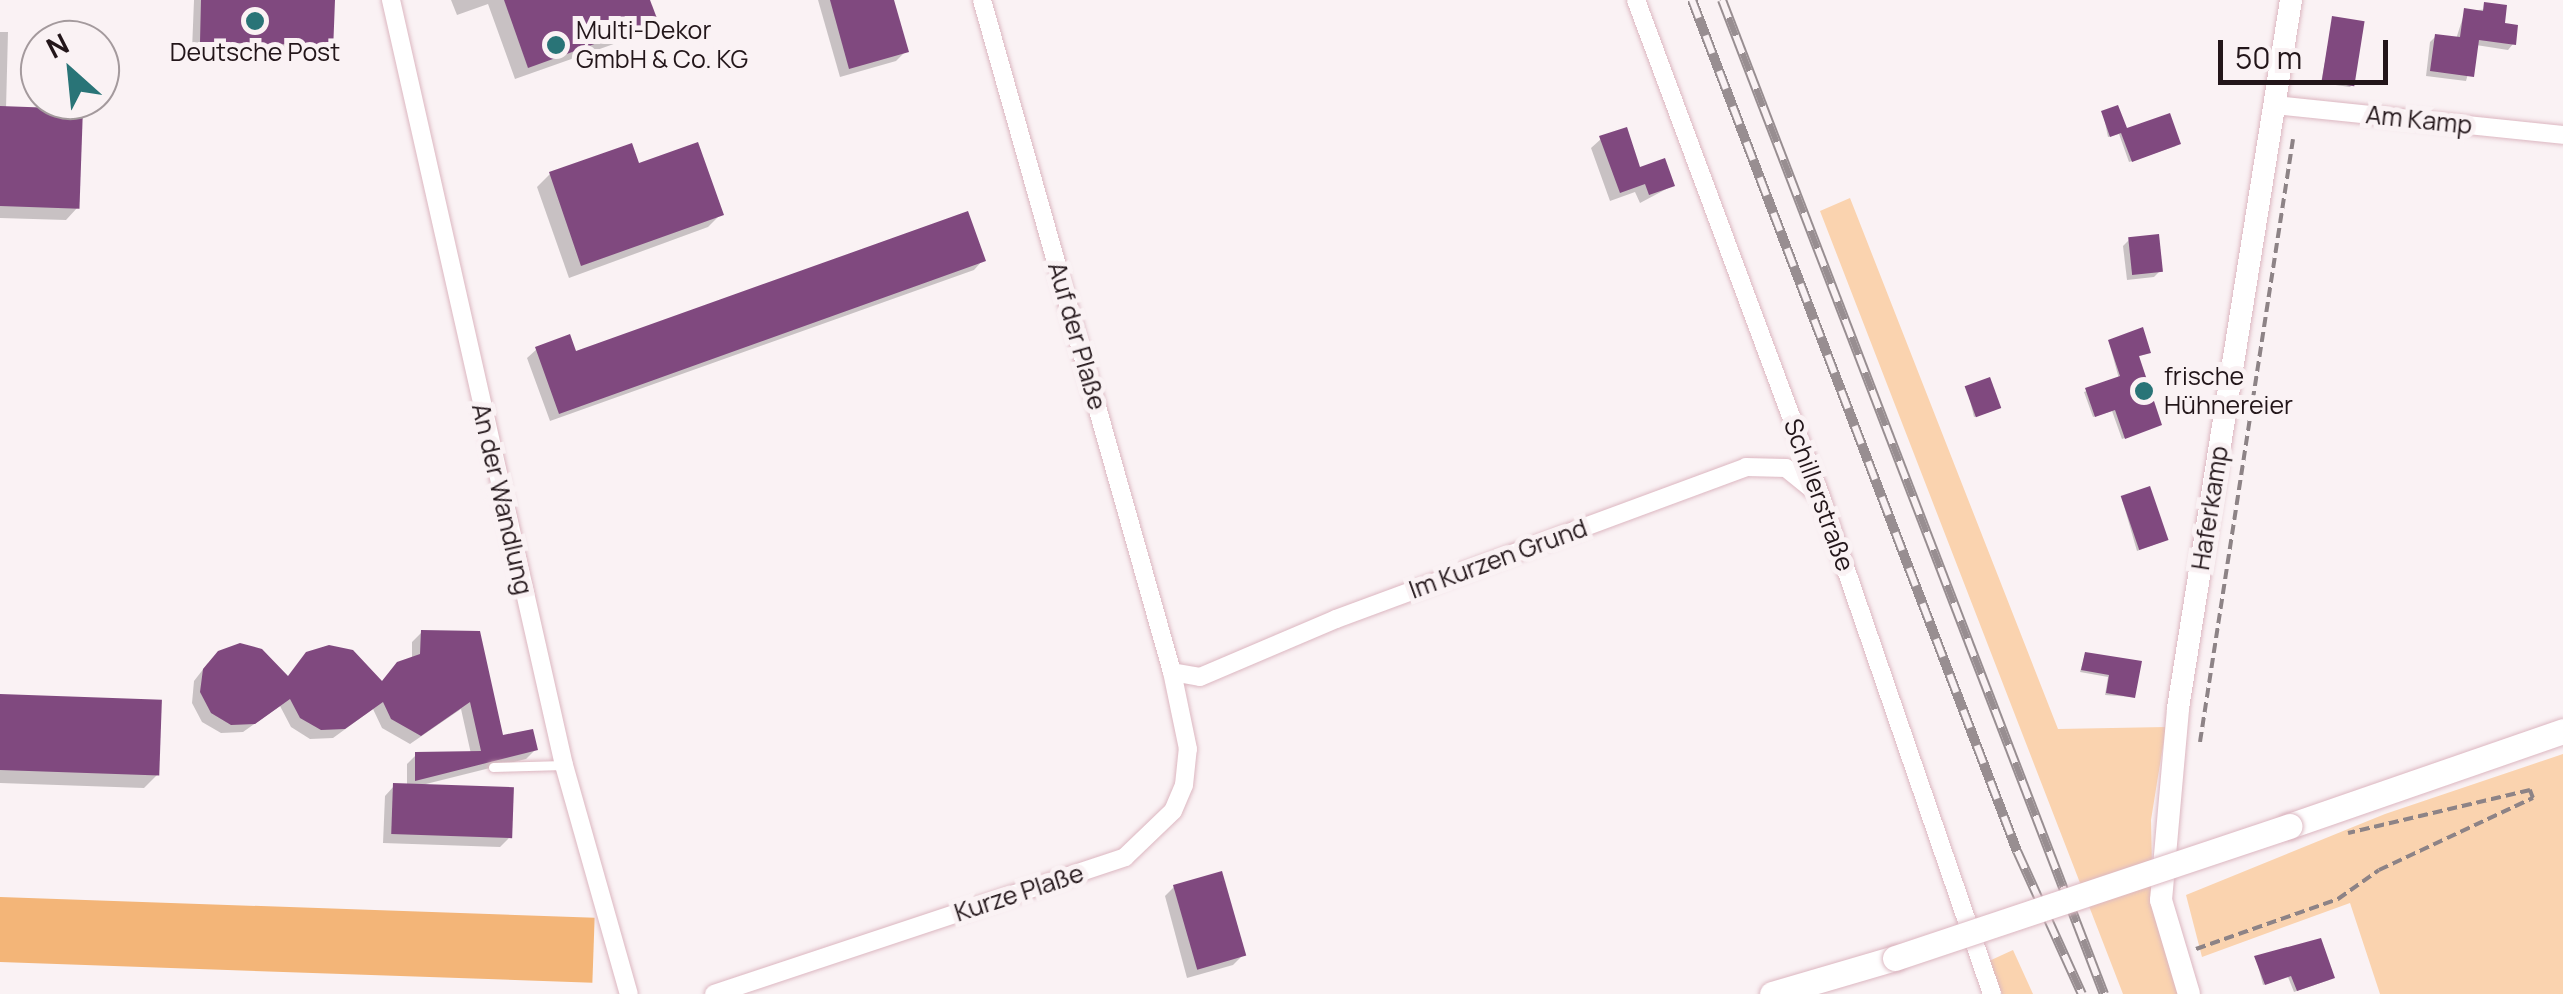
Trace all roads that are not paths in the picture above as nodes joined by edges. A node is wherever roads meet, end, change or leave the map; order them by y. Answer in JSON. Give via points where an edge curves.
{"nodes":[{"id":1,"x":391,"y":0,"type":"edge"},
{"id":2,"x":982,"y":0,"type":"edge"},
{"id":3,"x":1636,"y":0,"type":"edge"},
{"id":4,"x":2291,"y":0,"type":"edge"},
{"id":5,"x":2284,"y":106,"type":"junction"},
{"id":6,"x":2563,"y":134,"type":"edge"},
{"id":7,"x":1821,"y":496,"type":"junction"},
{"id":8,"x":1172,"y":672,"type":"junction"},
{"id":9,"x":2563,"y":731,"type":"edge"},
{"id":10,"x":493,"y":766,"type":"dead end"},
{"id":11,"x":564,"y":766,"type":"junction"},
{"id":12,"x":629,"y":994,"type":"edge"},
{"id":13,"x":714,"y":994,"type":"edge"},
{"id":14,"x":1772,"y":994,"type":"edge"},
{"id":15,"x":1992,"y":994,"type":"edge"},
{"id":16,"x":2189,"y":994,"type":"edge"}],
"edges":[{"from":1,"to":11,"type":"street","name":"An der Wandlung"},
{"from":2,"to":8,"type":"street","name":"Auf der Plaße"},
{"from":3,"to":7,"type":"street","name":"Schillerstraße"},
{"from":4,"to":5,"type":"street","name":"Haferkamp"},
{"from":5,"to":6,"type":"street","name":"Am Kamp"},
{"from":5,"to":16,"type":"street","name":"Haferkamp","via":[[2178,708],[2162,900]]},
{"from":7,"to":8,"type":"street","name":"Im Kurzen Grund","via":[[1786,468],[1746,467],[1336,618],[1200,676]]},
{"from":7,"to":15,"type":"street","name":"Schillerstraße"},
{"from":8,"to":13,"type":"street","name":"Kurze Plaße","via":[[1188,749],[1184,785],[1173,811],[1125,858]]},
{"from":9,"to":14,"type":"main road","bridge":true},
{"from":10,"to":11,"type":"lane"},
{"from":11,"to":12,"type":"street","name":"An der Wandlung"}]}
